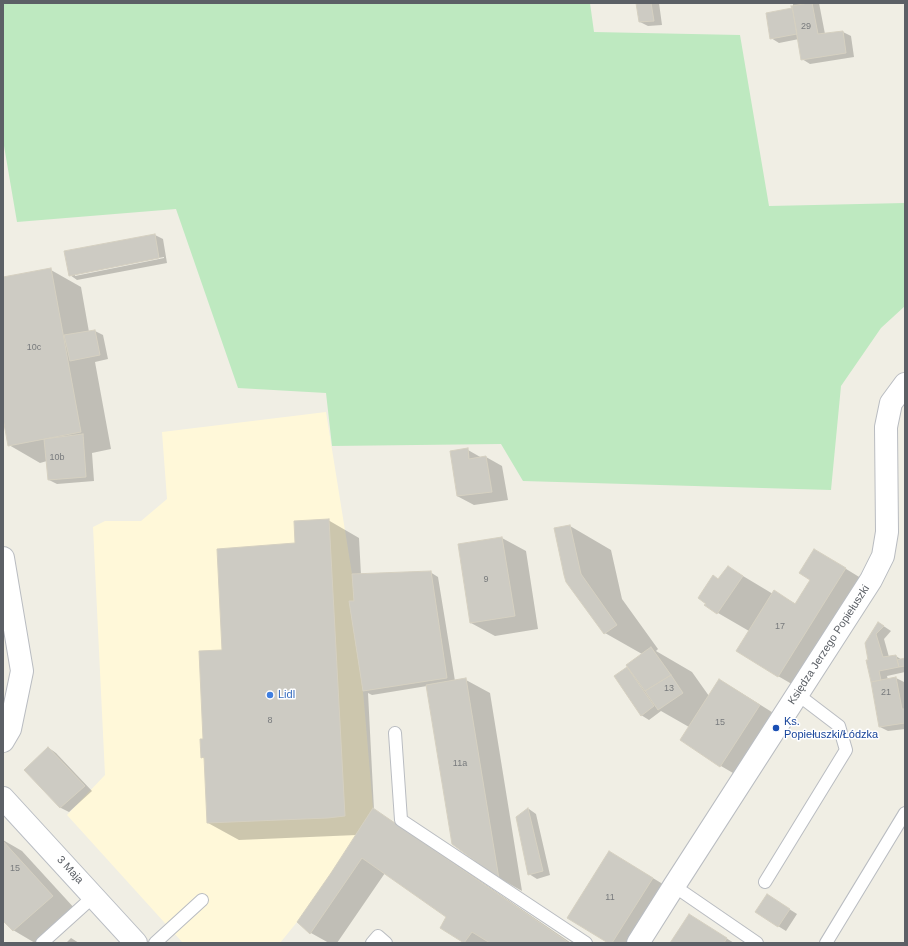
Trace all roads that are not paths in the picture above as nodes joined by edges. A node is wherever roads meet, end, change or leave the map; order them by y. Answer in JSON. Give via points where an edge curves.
{"nodes":[{"id":1,"x":905,"y":384,"type":"edge"},
{"id":2,"x":3,"y":558,"type":"edge"},
{"id":3,"x":797,"y":694,"type":"junction"},
{"id":4,"x":395,"y":733,"type":"dead end"},
{"id":5,"x":3,"y":741,"type":"edge"},
{"id":6,"x":3,"y":798,"type":"edge"},
{"id":7,"x":905,"y":813,"type":"edge"},
{"id":8,"x":765,"y":882,"type":"dead end"},
{"id":9,"x":674,"y":886,"type":"junction"},
{"id":10,"x":94,"y":896,"type":"junction"},
{"id":11,"x":202,"y":900,"type":"dead end"},
{"id":12,"x":42,"y":943,"type":"edge"},
{"id":13,"x":136,"y":943,"type":"edge"},
{"id":14,"x":155,"y":943,"type":"edge"},
{"id":15,"x":372,"y":943,"type":"edge"},
{"id":16,"x":386,"y":943,"type":"edge"},
{"id":17,"x":586,"y":943,"type":"edge"},
{"id":18,"x":638,"y":943,"type":"edge"},
{"id":19,"x":757,"y":943,"type":"edge"},
{"id":20,"x":826,"y":943,"type":"edge"}],
"edges":[{"from":1,"to":3,"type":"street","name":"Księdza Jerzego Popiełuszki","via":[[891,403],[886,427],[887,532],[882,556],[871,580]]},
{"from":2,"to":5,"type":"street","via":[[22,671],[10,729]]},
{"from":3,"to":8,"type":"lane","via":[[839,726],[846,750]]},
{"from":3,"to":9,"type":"street","name":"Księdza Jerzego Popiełuszki"},
{"from":4,"to":17,"type":"lane","via":[[401,820]]},
{"from":6,"to":10,"type":"street","name":"3 Maja"},
{"from":7,"to":20,"type":"lane"},
{"from":9,"to":18,"type":"street","name":"Księdza Jerzego Popiełuszki"},
{"from":9,"to":19,"type":"lane"},
{"from":10,"to":12,"type":"lane"},
{"from":10,"to":13,"type":"street","name":"3 Maja"},
{"from":11,"to":14,"type":"lane"},
{"from":15,"to":16,"type":"lane","via":[[378,936]]}]}
